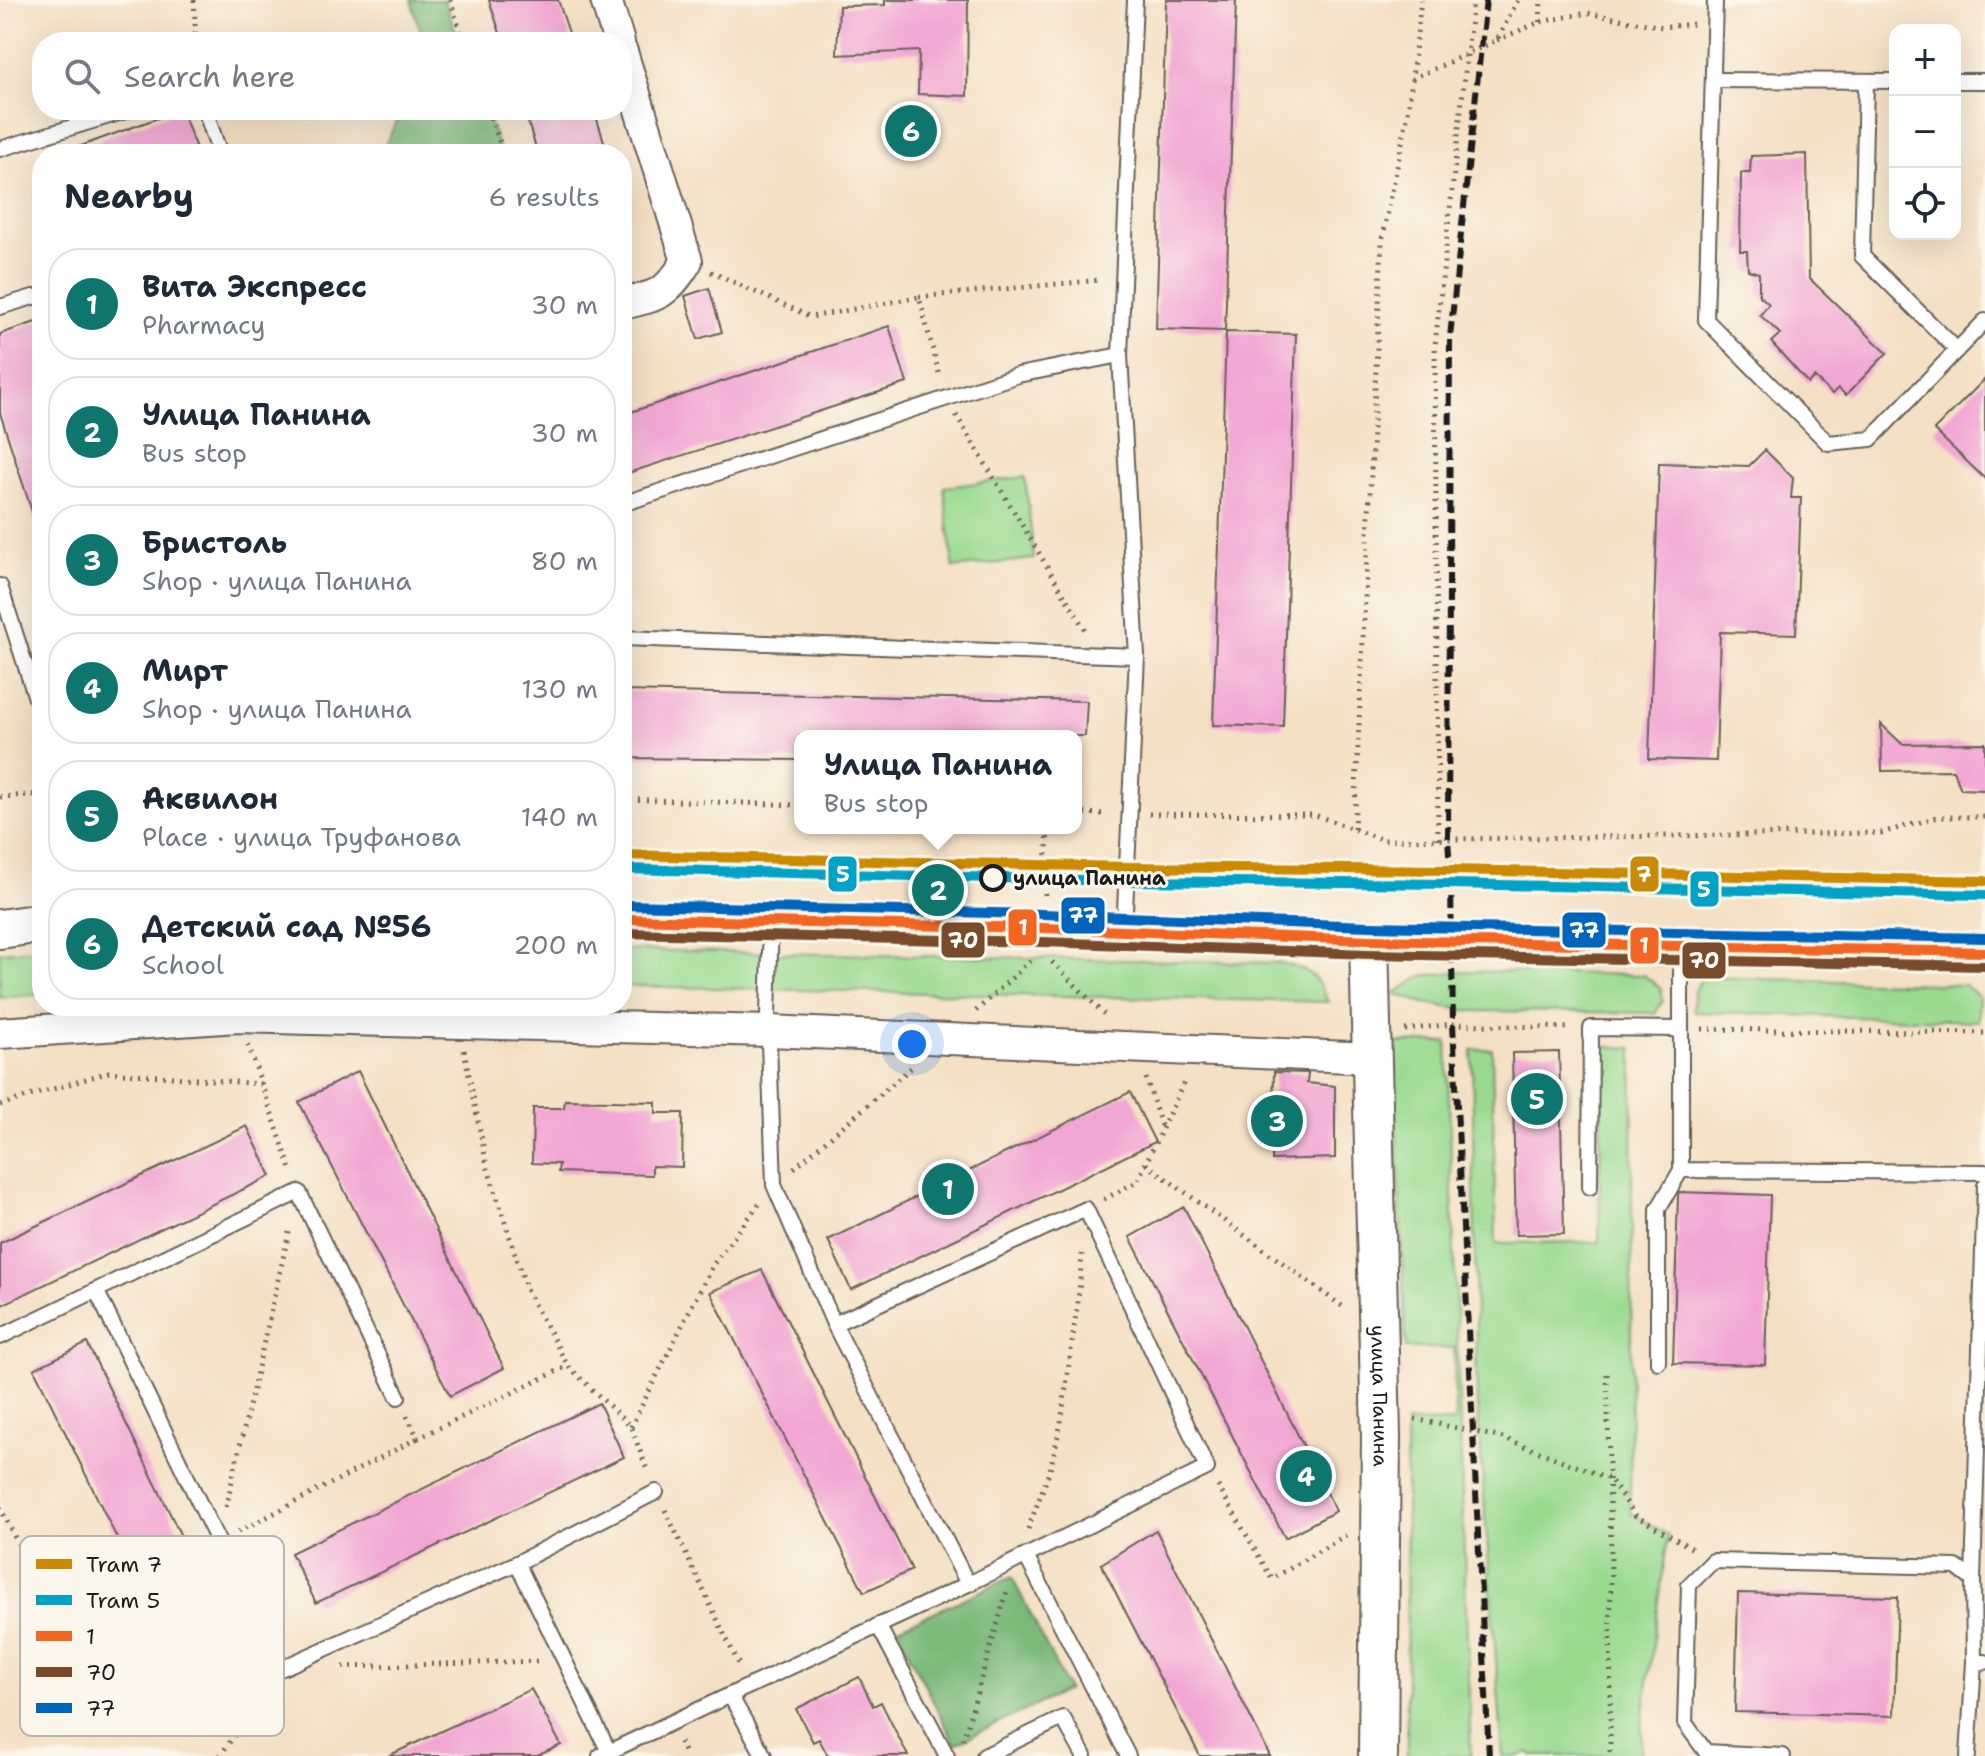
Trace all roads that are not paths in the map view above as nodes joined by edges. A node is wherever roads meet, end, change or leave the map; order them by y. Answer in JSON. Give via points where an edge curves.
{"nodes":[{"id":1,"x":606,"y":0,"type":"edge"},
{"id":2,"x":1135,"y":0,"type":"edge"},
{"id":3,"x":1715,"y":0,"type":"edge"},
{"id":4,"x":616,"y":32,"type":"edge"},
{"id":5,"x":1714,"y":80,"type":"junction"},
{"id":6,"x":1866,"y":81,"type":"junction"},
{"id":7,"x":1889,"y":81,"type":"edge"},
{"id":8,"x":1961,"y":81,"type":"edge"},
{"id":9,"x":1985,"y":81,"type":"edge"},
{"id":10,"x":632,"y":84,"type":"edge"},
{"id":11,"x":96,"y":120,"type":"edge"},
{"id":12,"x":208,"y":120,"type":"edge"},
{"id":13,"x":217,"y":144,"type":"edge"},
{"id":14,"x":0,"y":149,"type":"edge"},
{"id":15,"x":32,"y":297,"type":"edge"},
{"id":16,"x":632,"y":302,"type":"edge"},
{"id":17,"x":0,"y":307,"type":"edge"},
{"id":18,"x":1985,"y":321,"type":"edge"},
{"id":19,"x":1957,"y":350,"type":"junction"},
{"id":20,"x":1120,"y":355,"type":"junction"},
{"id":21,"x":632,"y":501,"type":"edge"},
{"id":22,"x":0,"y":586,"type":"edge"},
{"id":23,"x":6,"y":626,"type":"edge"},
{"id":24,"x":632,"y":638,"type":"edge"},
{"id":25,"x":1137,"y":656,"type":"junction"},
{"id":26,"x":32,"y":692,"type":"edge"},
{"id":27,"x":632,"y":919,"type":"edge"},
{"id":28,"x":771,"y":922,"type":"junction"},
{"id":29,"x":32,"y":924,"type":"edge"},
{"id":30,"x":0,"y":929,"type":"edge"},
{"id":31,"x":1124,"y":932,"type":"junction"},
{"id":32,"x":1369,"y":940,"type":"junction"},
{"id":33,"x":1681,"y":947,"type":"junction"},
{"id":34,"x":1985,"y":952,"type":"edge"},
{"id":35,"x":1681,"y":1029,"type":"junction"},
{"id":36,"x":769,"y":1031,"type":"junction"},
{"id":37,"x":0,"y":1033,"type":"edge"},
{"id":38,"x":1370,"y":1046,"type":"junction"},
{"id":39,"x":1681,"y":1170,"type":"junction"},
{"id":40,"x":1985,"y":1172,"type":"edge"},
{"id":41,"x":1985,"y":1185,"type":"edge"},
{"id":42,"x":1590,"y":1187,"type":"dead end"},
{"id":43,"x":96,"y":1290,"type":"junction"},
{"id":44,"x":834,"y":1324,"type":"junction"},
{"id":45,"x":0,"y":1337,"type":"edge"},
{"id":46,"x":1658,"y":1362,"type":"dead end"},
{"id":47,"x":398,"y":1397,"type":"road end"},
{"id":48,"x":656,"y":1492,"type":"road end"},
{"id":49,"x":215,"y":1536,"type":"edge"},
{"id":50,"x":1021,"y":1559,"type":"junction"},
{"id":51,"x":517,"y":1563,"type":"junction"},
{"id":52,"x":1973,"y":1580,"type":"junction"},
{"id":53,"x":968,"y":1584,"type":"junction"},
{"id":54,"x":878,"y":1625,"type":"junction"},
{"id":55,"x":1979,"y":1662,"type":"edge"},
{"id":56,"x":284,"y":1667,"type":"edge"},
{"id":57,"x":730,"y":1695,"type":"junction"},
{"id":58,"x":604,"y":1754,"type":"edge"},
{"id":59,"x":764,"y":1756,"type":"edge"},
{"id":60,"x":947,"y":1756,"type":"edge"},
{"id":61,"x":984,"y":1756,"type":"edge"},
{"id":62,"x":1084,"y":1756,"type":"edge"},
{"id":63,"x":1128,"y":1756,"type":"edge"},
{"id":64,"x":1378,"y":1756,"type":"edge"},
{"id":65,"x":1783,"y":1756,"type":"edge"},
{"id":66,"x":1968,"y":1756,"type":"edge"}],
"edges":[{"from":1,"to":4,"type":"street"},
{"from":2,"to":20,"type":"lane"},
{"from":3,"to":5,"type":"lane"},
{"from":5,"to":6,"type":"lane"},
{"from":5,"to":19,"type":"lane","via":[[1706,320],[1828,443],[1871,439]]},
{"from":6,"to":7,"type":"lane"},
{"from":6,"to":19,"type":"lane","via":[[1862,256]]},
{"from":8,"to":9,"type":"lane"},
{"from":10,"to":16,"type":"street","via":[[687,261],[674,282],[654,297]]},
{"from":11,"to":14,"type":"lane"},
{"from":12,"to":13,"type":"lane"},
{"from":15,"to":17,"type":"lane"},
{"from":18,"to":19,"type":"lane"},
{"from":20,"to":21,"type":"lane","via":[[1018,375]]},
{"from":20,"to":25,"type":"lane"},
{"from":22,"to":23,"type":"lane"},
{"from":23,"to":26,"type":"lane"},
{"from":24,"to":25,"type":"lane"},
{"from":25,"to":31,"type":"lane"},
{"from":27,"to":28,"type":"street"},
{"from":28,"to":31,"type":"street"},
{"from":28,"to":36,"type":"lane"},
{"from":29,"to":30,"type":"street"},
{"from":31,"to":32,"type":"street"},
{"from":32,"to":33,"type":"street"},
{"from":32,"to":38,"type":"street","name":"улица Панина"},
{"from":33,"to":34,"type":"street"},
{"from":33,"to":35,"type":"lane"},
{"from":35,"to":39,"type":"lane"},
{"from":35,"to":42,"type":"lane","via":[[1591,1028]]},
{"from":36,"to":37,"type":"street","via":[[238,1017]]},
{"from":36,"to":38,"type":"street","via":[[1198,1051]]},
{"from":36,"to":44,"type":"lane","via":[[774,1185]]},
{"from":38,"to":64,"type":"street","name":"улица Панина","via":[[1381,1418]]},
{"from":39,"to":40,"type":"lane"},
{"from":39,"to":46,"type":"lane","via":[[1658,1209]]},
{"from":41,"to":52,"type":"lane"},
{"from":43,"to":45,"type":"lane"},
{"from":43,"to":47,"type":"lane","via":[[299,1192]]},
{"from":43,"to":49,"type":"lane"},
{"from":44,"to":50,"type":"lane","via":[[1086,1209],[1207,1468]]},
{"from":44,"to":53,"type":"lane"},
{"from":48,"to":51,"type":"lane"},
{"from":50,"to":53,"type":"lane"},
{"from":50,"to":63,"type":"lane"},
{"from":51,"to":56,"type":"lane"},
{"from":51,"to":58,"type":"lane"},
{"from":52,"to":55,"type":"lane"},
{"from":52,"to":65,"type":"lane","via":[[1956,1567],[1713,1561],[1689,1585],[1685,1723],[1706,1752]]},
{"from":53,"to":54,"type":"lane"},
{"from":54,"to":57,"type":"lane"},
{"from":54,"to":60,"type":"lane"},
{"from":55,"to":66,"type":"lane"},
{"from":57,"to":58,"type":"lane"},
{"from":57,"to":59,"type":"lane"},
{"from":61,"to":62,"type":"lane","via":[[1063,1718]]}]}
